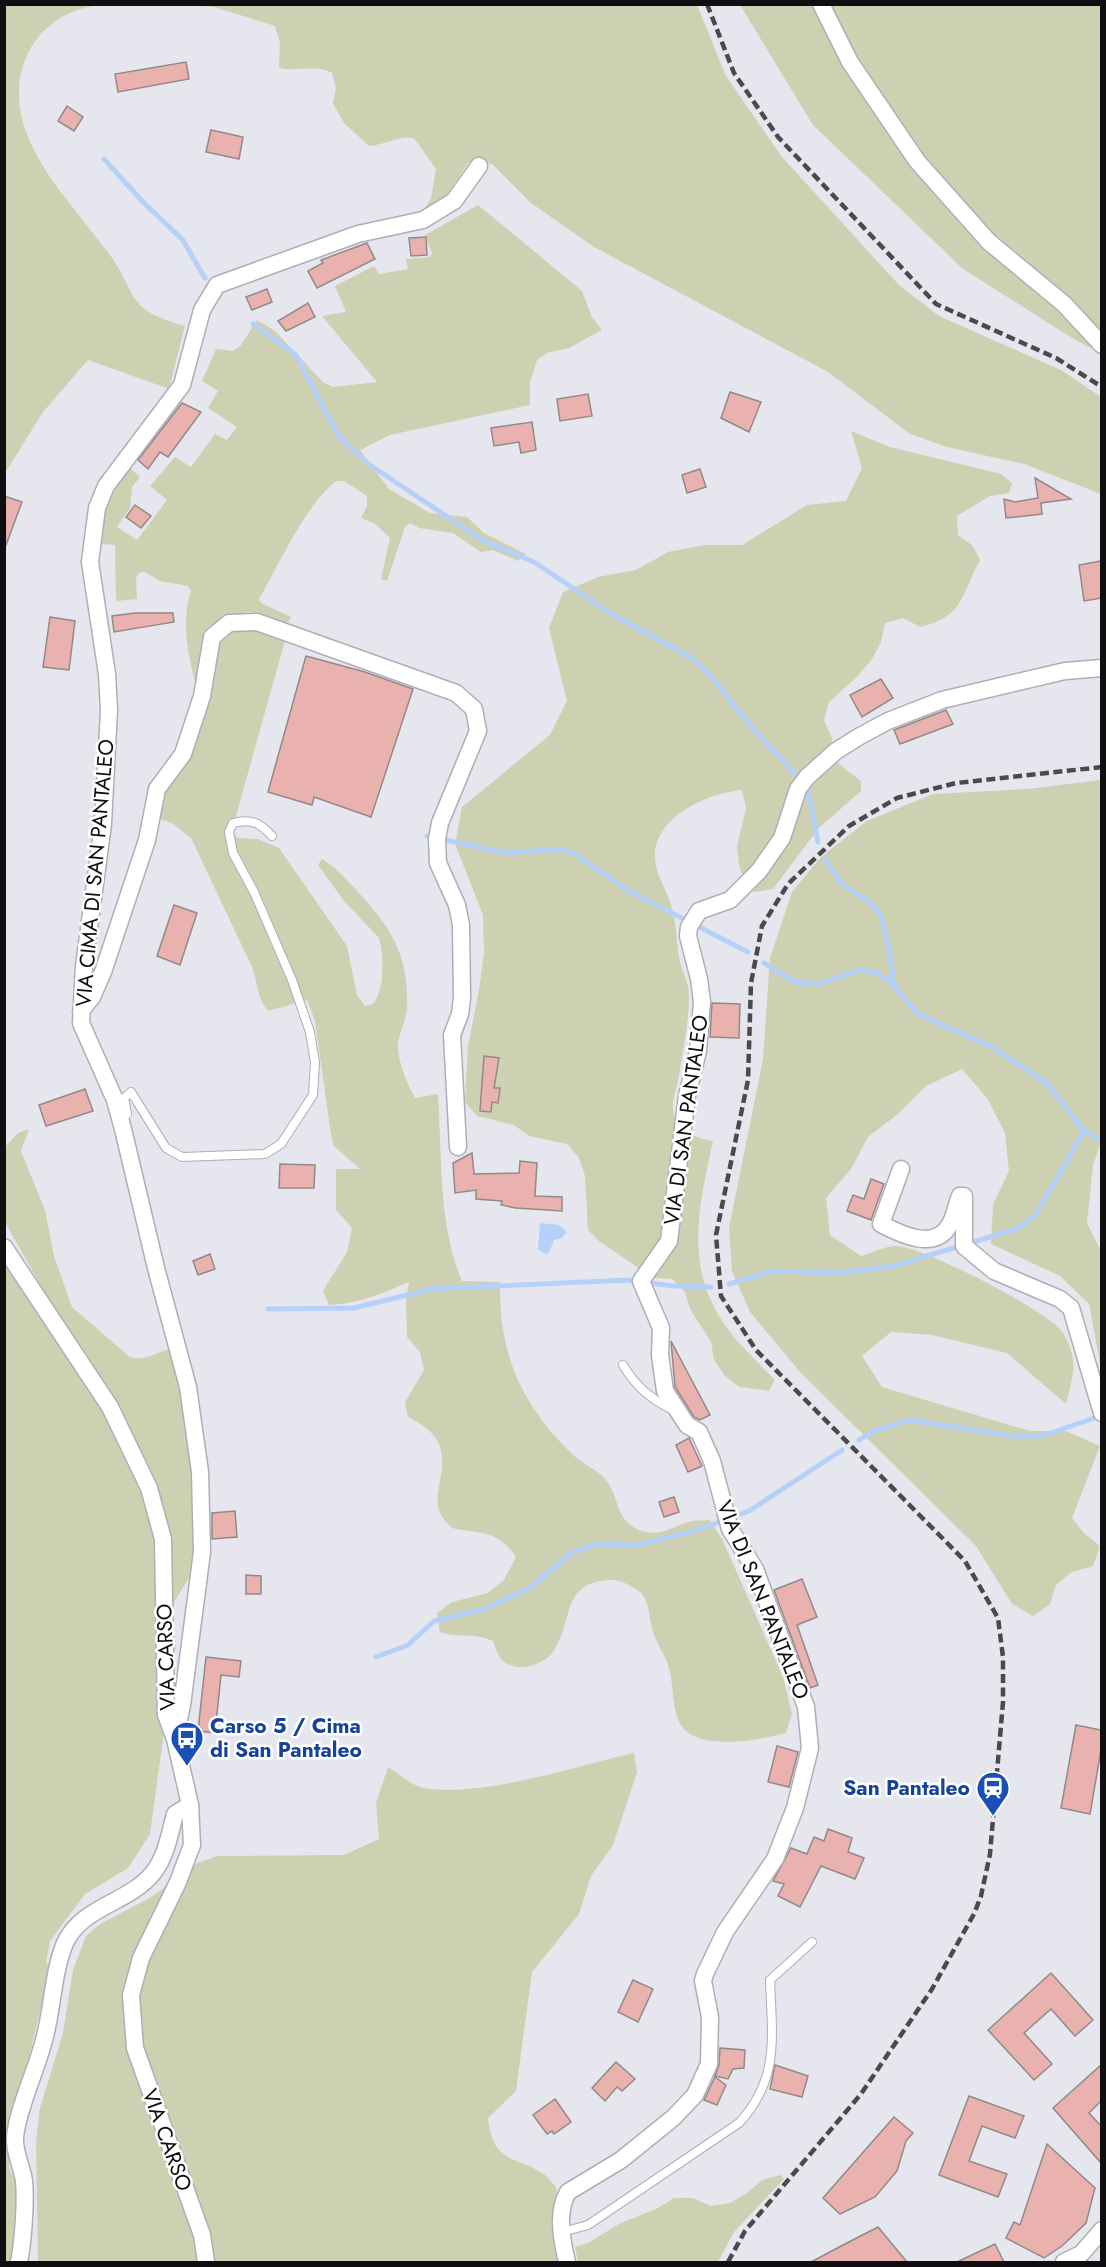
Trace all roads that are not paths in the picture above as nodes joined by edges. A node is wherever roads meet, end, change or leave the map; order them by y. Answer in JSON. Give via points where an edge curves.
{"nodes":[{"id":1,"x":821,"y":4,"type":"edge"},
{"id":2,"x":479,"y":166,"type":"dead end"},
{"id":3,"x":1101,"y":345,"type":"edge"},
{"id":4,"x":1101,"y":668,"type":"edge"},
{"id":5,"x":272,"y":836,"type":"dead end"},
{"id":6,"x":81,"y":1012,"type":"junction"},
{"id":7,"x":458,"y":1147,"type":"dead end"},
{"id":8,"x":901,"y":1169,"type":"dead end"},
{"id":9,"x":132,"y":1171,"type":"junction"},
{"id":10,"x":4,"y":1247,"type":"edge"},
{"id":11,"x":624,"y":1365,"type":"dead end"},
{"id":12,"x":679,"y":1412,"type":"junction"},
{"id":13,"x":1101,"y":1413,"type":"edge"},
{"id":14,"x":175,"y":1739,"type":"junction"},
{"id":15,"x":190,"y":1805,"type":"junction"},
{"id":16,"x":812,"y":1942,"type":"dead end"},
{"id":17,"x":1101,"y":2230,"type":"edge"},
{"id":18,"x":562,"y":2232,"type":"junction"},
{"id":19,"x":19,"y":2262,"type":"edge"},
{"id":20,"x":206,"y":2262,"type":"edge"},
{"id":21,"x":567,"y":2262,"type":"edge"},
{"id":22,"x":1064,"y":2262,"type":"edge"}],
"edges":[{"from":1,"to":3,"type":"street","via":[[850,62],[924,169],[989,242],[1064,304]]},
{"from":2,"to":6,"type":"street","name":"VIA CIMA DI SAN PANTALEO","via":[[454,201],[423,220],[358,234],[217,285],[202,310],[182,386],[106,486],[97,508],[90,562],[107,674],[108,736],[103,824]]},
{"from":4,"to":12,"type":"street","name":"VIA DI SAN PANTALEO","via":[[1065,671],[942,700],[860,736],[836,751],[802,783],[782,838],[759,871],[730,900],[706,906],[693,918],[688,936],[702,1002],[698,1051],[687,1096],[669,1241],[641,1281],[662,1328],[660,1355],[665,1391]]},
{"from":5,"to":9,"type":"lane","via":[[260,823],[243,820],[233,823],[229,832],[233,853],[254,892],[310,1032],[315,1064],[313,1095],[281,1144],[265,1155],[182,1157],[166,1148],[135,1096],[126,1093],[137,1164]]},
{"from":6,"to":7,"type":"street","via":[[103,972],[147,840],[157,789],[183,754],[202,696],[208,652],[218,630],[229,623],[257,622],[445,689],[467,700],[474,709],[478,731],[437,839],[438,862],[457,905],[461,925],[462,998],[452,1035]]},
{"from":6,"to":9,"type":"street","name":"VIA CIMA DI SAN PANTALEO","via":[[83,1032],[115,1100]]},
{"from":8,"to":13,"type":"street","via":[[881,1224],[907,1237],[932,1238],[950,1226],[960,1196],[964,1196],[964,1246],[994,1271],[1060,1299],[1071,1308]]},
{"from":9,"to":14,"type":"street","name":"VIA CIMA DI SAN PANTALEO","via":[[188,1387],[200,1472],[202,1552]]},
{"from":10,"to":14,"type":"street","name":"VIA CARSO","via":[[110,1407],[148,1488],[163,1539],[164,1694],[166,1715]]},
{"from":11,"to":12,"type":"lane","via":[[645,1393]]},
{"from":12,"to":18,"type":"street","name":"VIA DI SAN PANTALEO","via":[[687,1425],[699,1432],[712,1461],[730,1529],[754,1569],[806,1707],[810,1748],[795,1808],[776,1859],[725,1932],[705,1974],[710,2017],[708,2064],[695,2095],[621,2160],[568,2192],[562,2205]]},
{"from":14,"to":15,"type":"street","name":"VIA CARSO"},
{"from":15,"to":19,"type":"street","via":[[175,1814],[165,1850],[153,1873],[86,1917],[70,1933],[57,1964],[45,2036],[15,2136],[24,2180]]},
{"from":15,"to":20,"type":"street","name":"VIA CARSO","via":[[192,1845],[141,1958],[131,1995],[135,2049],[202,2235]]},
{"from":16,"to":18,"type":"lane","via":[[770,1980],[772,2046],[764,2089],[755,2105],[739,2123],[588,2225]]},
{"from":17,"to":22,"type":"street","via":[[1081,2254]]},
{"from":18,"to":21,"type":"street","name":"VIA DI SAN PANTALEO"}]}
